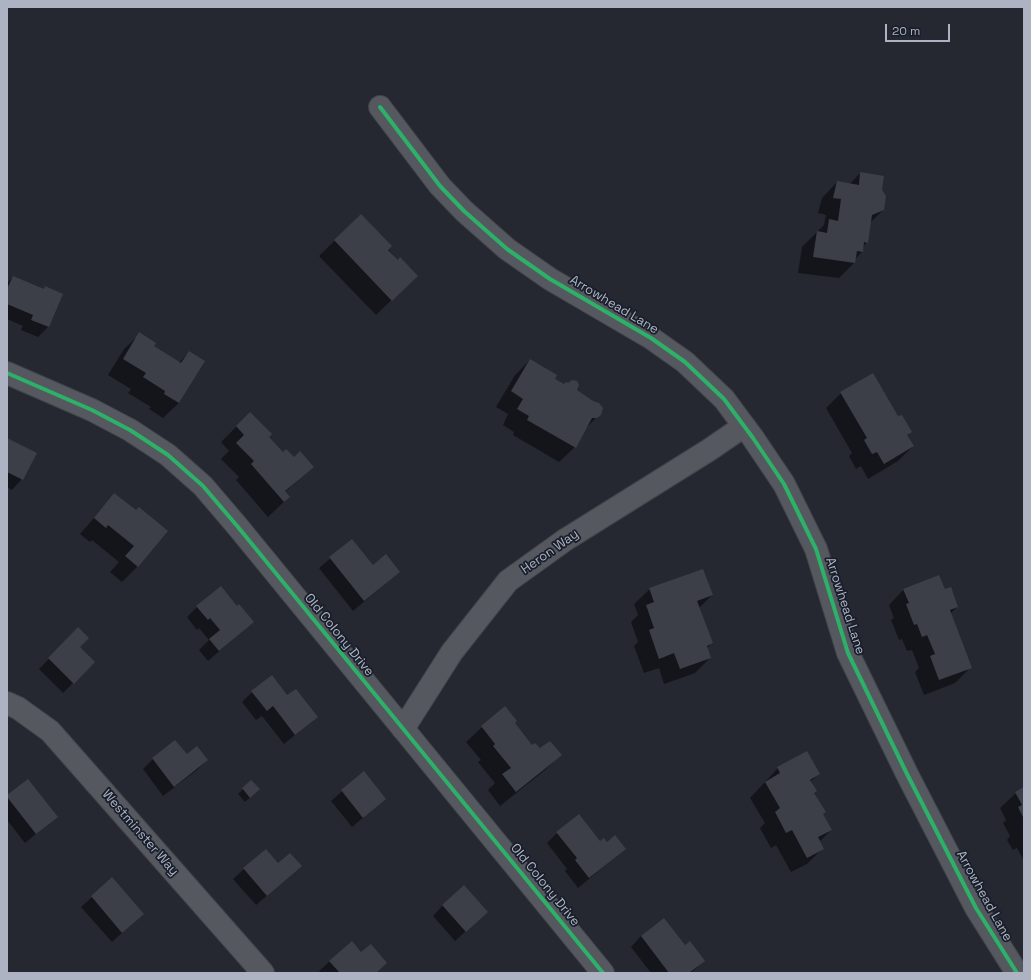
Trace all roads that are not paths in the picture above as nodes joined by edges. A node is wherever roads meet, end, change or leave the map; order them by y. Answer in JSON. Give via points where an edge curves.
{"nodes":[{"id":1,"x":380,"y":107,"type":"dead end"},
{"id":2,"x":7,"y":373,"type":"edge"},
{"id":3,"x":744,"y":426,"type":"junction"},
{"id":4,"x":7,"y":703,"type":"edge"},
{"id":5,"x":403,"y":729,"type":"junction"},
{"id":6,"x":263,"y":973,"type":"edge"},
{"id":7,"x":603,"y":973,"type":"edge"},
{"id":8,"x":1017,"y":973,"type":"edge"}],
"edges":[{"from":1,"to":3,"type":"street","name":"Arrowhead Lane","via":[[440,186],[507,249],[550,279],[651,338],[685,362],[724,399]]},
{"from":2,"to":5,"type":"street","name":"Old Colony Drive","via":[[92,410],[130,430],[174,460],[202,486],[238,527]]},
{"from":3,"to":5,"type":"street","name":"Heron Way","via":[[565,540],[508,581],[452,652]]},
{"from":3,"to":8,"type":"street","name":"Arrowhead Lane","via":[[788,490],[816,549],[848,653],[976,908]]},
{"from":4,"to":6,"type":"street","name":"Westminster Way","via":[[50,731]]},
{"from":5,"to":7,"type":"street","name":"Old Colony Drive"}]}
